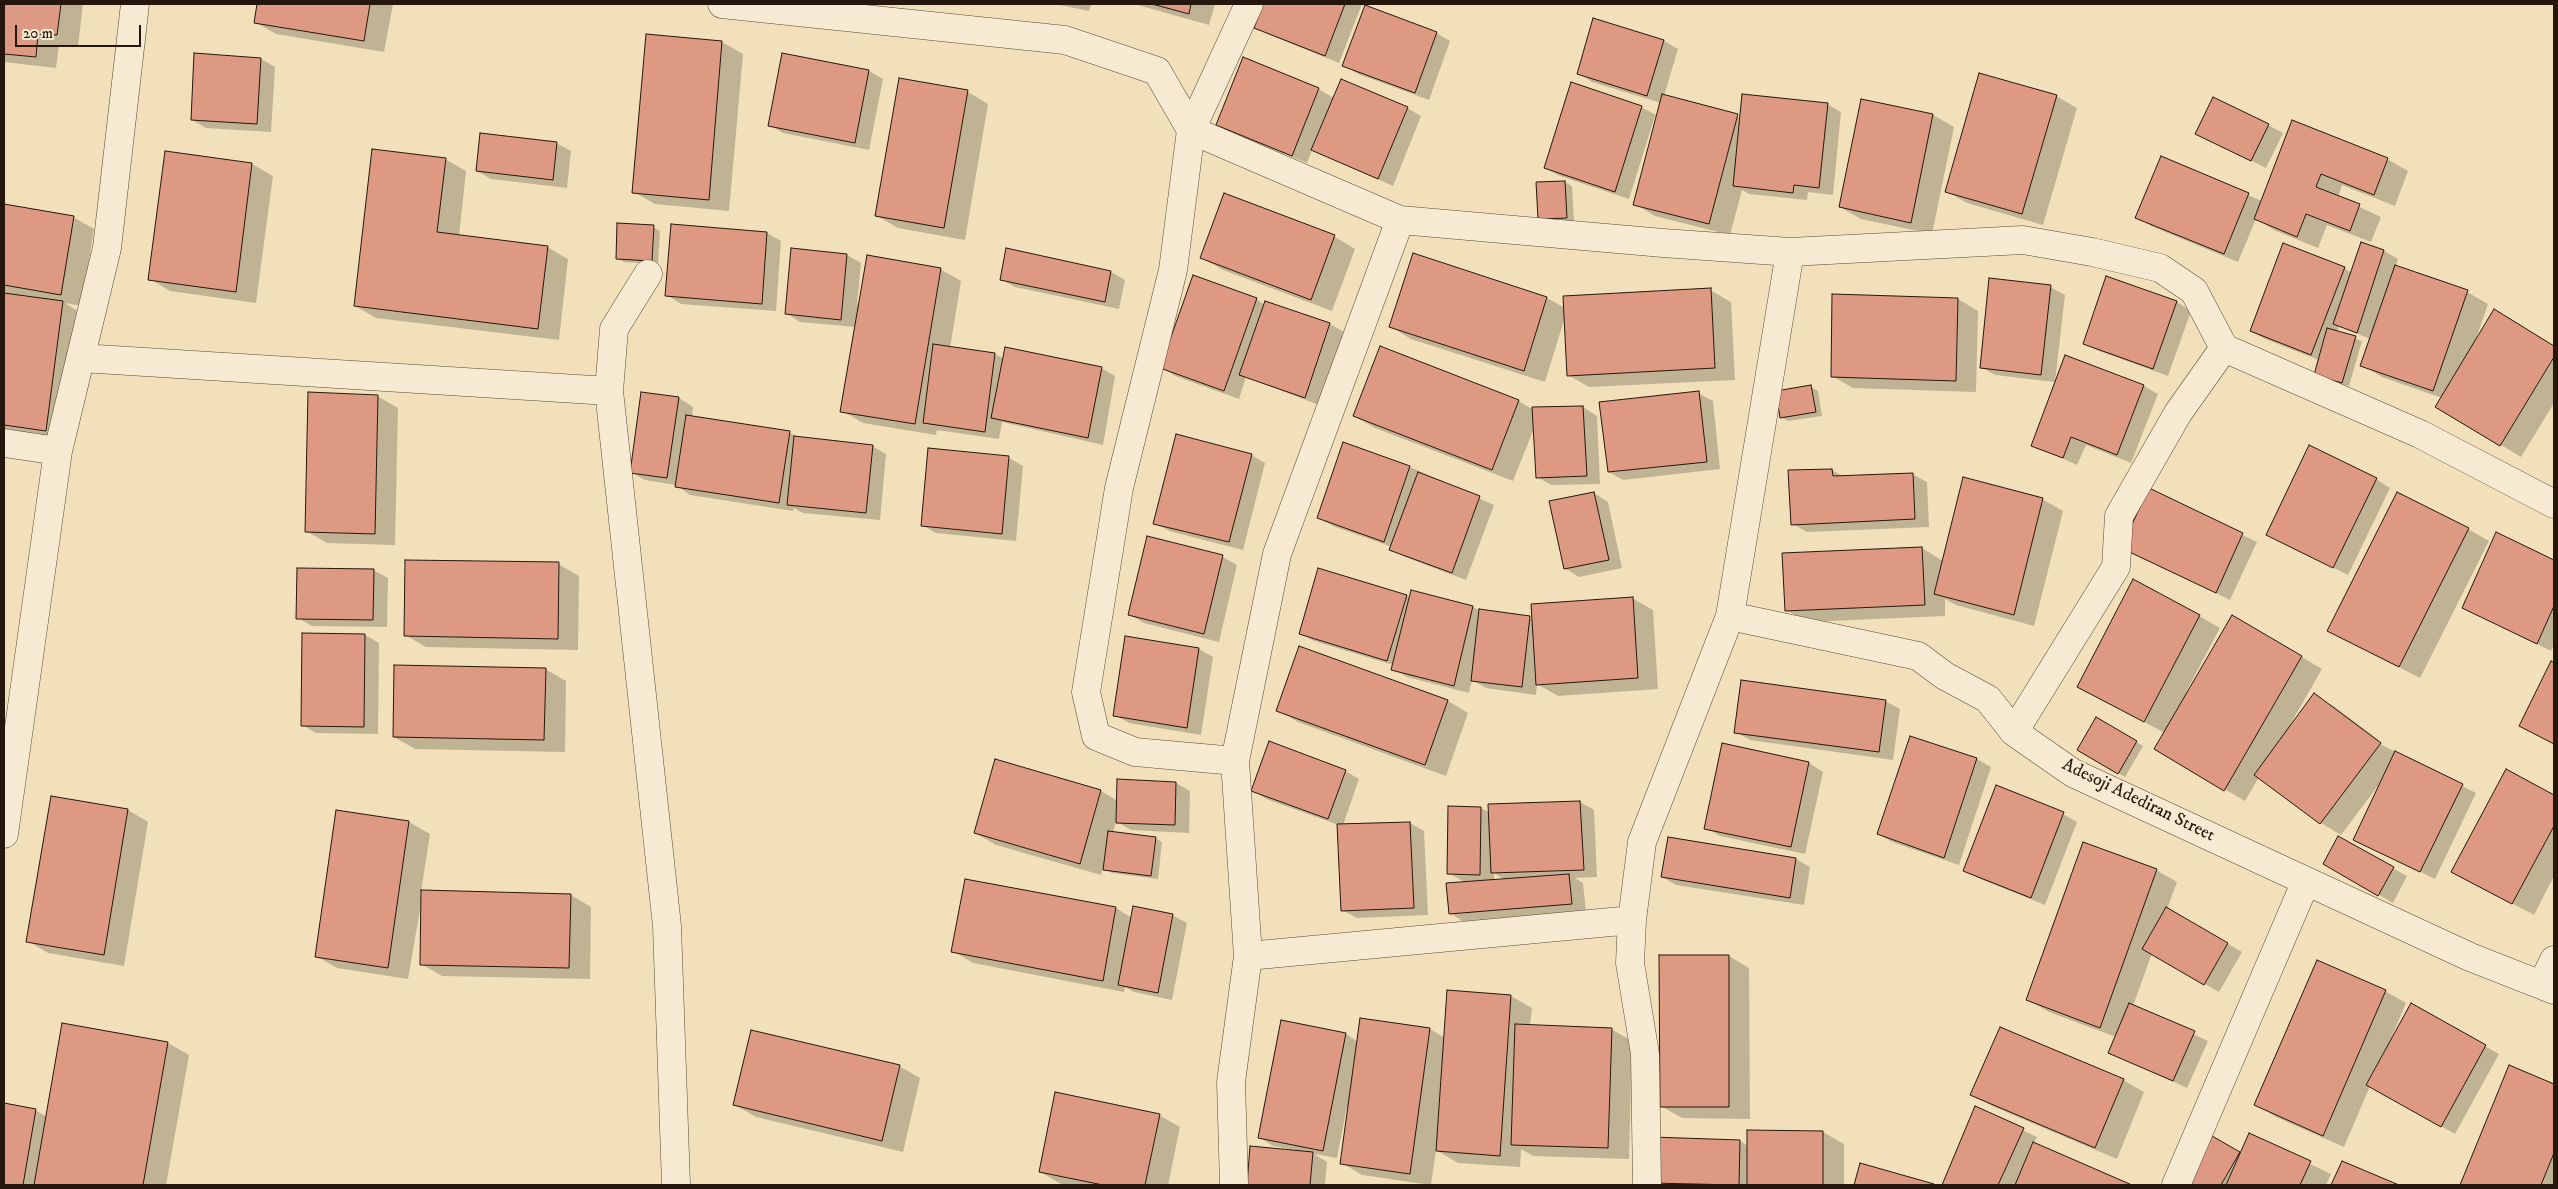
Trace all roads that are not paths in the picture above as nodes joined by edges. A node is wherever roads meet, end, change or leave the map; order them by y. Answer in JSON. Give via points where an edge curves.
{"nodes":[{"id":1,"x":134,"y":4,"type":"edge"},
{"id":2,"x":722,"y":4,"type":"edge"},
{"id":3,"x":1249,"y":4,"type":"edge"},
{"id":4,"x":1191,"y":130,"type":"junction"},
{"id":5,"x":1400,"y":220,"type":"junction"},
{"id":6,"x":1790,"y":252,"type":"junction"},
{"id":7,"x":648,"y":274,"type":"dead end"},
{"id":8,"x":2224,"y":348,"type":"junction"},
{"id":9,"x":81,"y":358,"type":"junction"},
{"id":10,"x":609,"y":391,"type":"junction"},
{"id":11,"x":4,"y":443,"type":"edge"},
{"id":12,"x":58,"y":451,"type":"junction"},
{"id":13,"x":2554,"y":504,"type":"edge"},
{"id":14,"x":1730,"y":616,"type":"junction"},
{"id":15,"x":2014,"y":732,"type":"junction"},
{"id":16,"x":1235,"y":761,"type":"junction"},
{"id":17,"x":4,"y":834,"type":"edge"},
{"id":18,"x":2306,"y":881,"type":"junction"},
{"id":19,"x":1632,"y":920,"type":"junction"},
{"id":20,"x":1248,"y":956,"type":"junction"},
{"id":21,"x":2554,"y":960,"type":"edge"},
{"id":22,"x":2548,"y":988,"type":"edge"},
{"id":23,"x":676,"y":1185,"type":"edge"},
{"id":24,"x":1234,"y":1185,"type":"edge"},
{"id":25,"x":1646,"y":1185,"type":"edge"},
{"id":26,"x":2176,"y":1185,"type":"edge"}],
"edges":[{"from":1,"to":9,"type":"street","via":[[107,248]]},
{"from":2,"to":4,"type":"street","via":[[1065,40],[1157,71]]},
{"from":3,"to":4,"type":"street"},
{"from":4,"to":5,"type":"street"},
{"from":4,"to":16,"type":"street","via":[[1173,270],[1119,488],[1086,692],[1096,736],[1135,752]]},
{"from":5,"to":6,"type":"street"},
{"from":5,"to":16,"type":"street","via":[[1277,554]]},
{"from":6,"to":8,"type":"street","via":[[2023,240],[2092,252],[2160,268],[2194,291]]},
{"from":6,"to":14,"type":"street"},
{"from":7,"to":10,"type":"street","via":[[614,329]]},
{"from":8,"to":13,"type":"street","via":[[2420,434]]},
{"from":8,"to":15,"type":"street","via":[[2178,413],[2119,516],[2116,567]]},
{"from":9,"to":10,"type":"street"},
{"from":9,"to":12,"type":"street"},
{"from":10,"to":23,"type":"street","via":[[667,926]]},
{"from":11,"to":12,"type":"street"},
{"from":12,"to":17,"type":"street"},
{"from":14,"to":15,"type":"street","name":"Adesoji Adediran Street","via":[[1918,656],[1945,676],[1988,699]]},
{"from":14,"to":19,"type":"street","via":[[1642,842]]},
{"from":15,"to":18,"type":"street","name":"Adesoji Adediran Street","via":[[2073,773]]},
{"from":16,"to":20,"type":"street"},
{"from":18,"to":22,"type":"street","name":"Adesoji Adediran Street","via":[[2470,957]]},
{"from":18,"to":26,"type":"street"},
{"from":19,"to":20,"type":"street"},
{"from":19,"to":25,"type":"street","via":[[1630,963],[1645,1054]]},
{"from":20,"to":24,"type":"street","via":[[1232,1082]]},
{"from":21,"to":22,"type":"street"}]}
